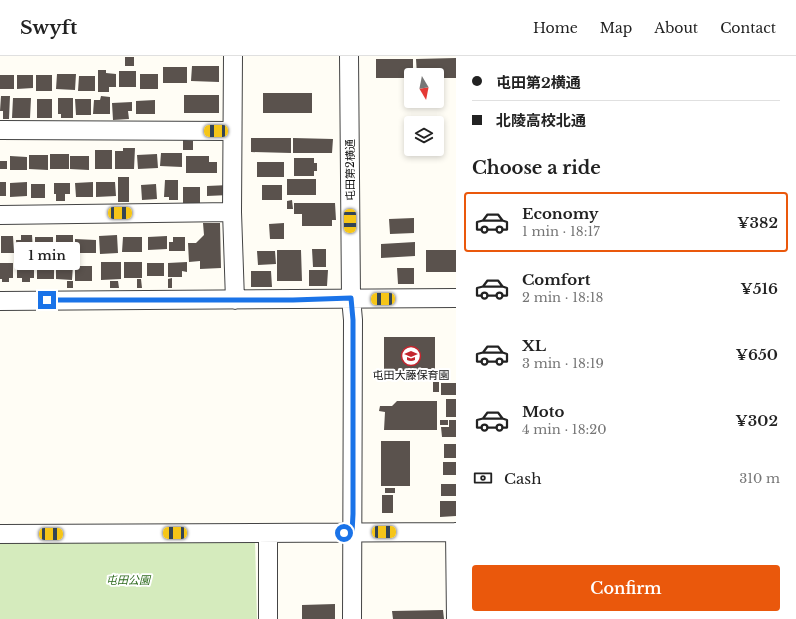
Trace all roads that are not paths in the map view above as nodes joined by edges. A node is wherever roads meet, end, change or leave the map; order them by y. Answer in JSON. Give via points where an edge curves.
{"nodes":[{"id":1,"x":233,"y":56,"type":"edge"},
{"id":2,"x":349,"y":56,"type":"edge"},
{"id":3,"x":0,"y":130,"type":"edge"},
{"id":4,"x":232,"y":131,"type":"junction"},
{"id":5,"x":232,"y":212,"type":"junction"},
{"id":6,"x":0,"y":214,"type":"edge"},
{"id":7,"x":351,"y":298,"type":"junction"},
{"id":8,"x":456,"y":298,"type":"edge"},
{"id":9,"x":0,"y":300,"type":"edge"},
{"id":10,"x":235,"y":300,"type":"junction"},
{"id":11,"x":456,"y":532,"type":"edge"},
{"id":12,"x":268,"y":533,"type":"junction"},
{"id":13,"x":352,"y":533,"type":"junction"},
{"id":14,"x":0,"y":534,"type":"edge"},
{"id":15,"x":456,"y":596,"type":"edge"},
{"id":16,"x":268,"y":619,"type":"edge"},
{"id":17,"x":352,"y":619,"type":"edge"},
{"id":18,"x":456,"y":619,"type":"edge"}],
"edges":[{"from":1,"to":4,"type":"street"},
{"from":2,"to":7,"type":"street","name":"屯田第2横通"},
{"from":3,"to":4,"type":"street"},
{"from":4,"to":5,"type":"street"},
{"from":5,"to":6,"type":"street"},
{"from":5,"to":10,"type":"street"},
{"from":7,"to":8,"type":"street"},
{"from":7,"to":10,"type":"street"},
{"from":7,"to":13,"type":"street","name":"屯田第2横通"},
{"from":9,"to":10,"type":"street"},
{"from":11,"to":13,"type":"street"},
{"from":11,"to":15,"type":"street"},
{"from":12,"to":13,"type":"street"},
{"from":12,"to":14,"type":"street"},
{"from":12,"to":16,"type":"street"},
{"from":13,"to":17,"type":"street","name":"屯田第2横通"},
{"from":15,"to":18,"type":"street"}]}
